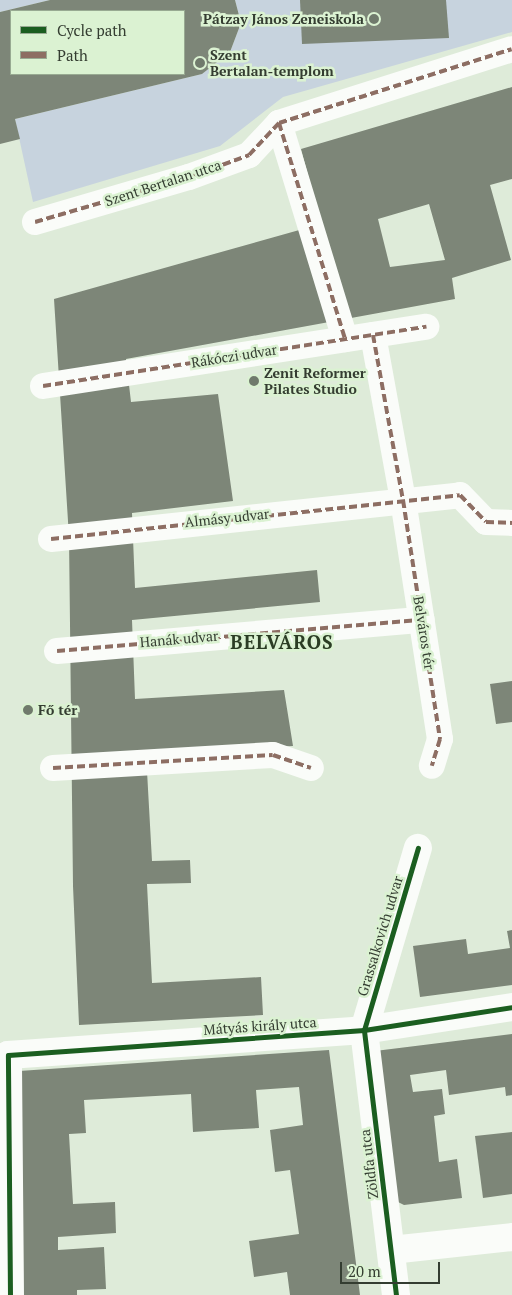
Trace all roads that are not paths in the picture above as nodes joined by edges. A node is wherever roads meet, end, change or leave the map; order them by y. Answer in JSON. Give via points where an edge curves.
{"nodes":[{"id":1,"x":512,"y":50,"type":"edge"},
{"id":2,"x":279,"y":123,"type":"junction"},
{"id":3,"x":35,"y":222,"type":"dead end"},
{"id":4,"x":426,"y":327,"type":"dead end"},
{"id":5,"x":373,"y":335,"type":"junction"},
{"id":6,"x":345,"y":339,"type":"junction"},
{"id":7,"x":43,"y":386,"type":"dead end"},
{"id":8,"x":403,"y":500,"type":"junction"},
{"id":9,"x":512,"y":523,"type":"edge"},
{"id":10,"x":51,"y":539,"type":"dead end"},
{"id":11,"x":422,"y":620,"type":"junction"},
{"id":12,"x":57,"y":652,"type":"dead end"},
{"id":13,"x":432,"y":766,"type":"dead end"},
{"id":14,"x":53,"y":768,"type":"dead end"},
{"id":15,"x":311,"y":768,"type":"dead end"},
{"id":16,"x":418,"y":848,"type":"dead end"},
{"id":17,"x":512,"y":1007,"type":"edge"},
{"id":18,"x":364,"y":1030,"type":"junction"},
{"id":19,"x":5,"y":1206,"type":"edge"},
{"id":20,"x":512,"y":1237,"type":"edge"},
{"id":21,"x":391,"y":1250,"type":"junction"},
{"id":22,"x":10,"y":1295,"type":"edge"},
{"id":23,"x":396,"y":1295,"type":"edge"}],
"edges":[{"from":1,"to":2,"type":"street","name":"Szent Bertalan utca"},
{"from":2,"to":3,"type":"street","name":"Szent Bertalan utca","via":[[249,155],[189,178]]},
{"from":2,"to":6,"type":"street"},
{"from":4,"to":5,"type":"street","name":"Rákóczi udvar"},
{"from":5,"to":6,"type":"street","name":"Rákóczi udvar"},
{"from":5,"to":8,"type":"street","name":"Belváros tér"},
{"from":6,"to":7,"type":"street","name":"Rákóczi udvar"},
{"from":8,"to":9,"type":"street","via":[[460,496],[486,522]]},
{"from":8,"to":10,"type":"street","name":"Almásy udvar"},
{"from":8,"to":11,"type":"street","name":"Belváros tér"},
{"from":11,"to":12,"type":"street","name":"Hanák udvar"},
{"from":11,"to":13,"type":"street","name":"Belváros tér","via":[[440,739]]},
{"from":14,"to":15,"type":"street","via":[[273,755]]},
{"from":16,"to":18,"type":"street","name":"Grassalkovich udvar"},
{"from":17,"to":18,"type":"street","name":"Mátyás király utca"},
{"from":18,"to":19,"type":"street","name":"Mátyás király utca","via":[[8,1055]]},
{"from":18,"to":21,"type":"street","name":"Zöldfa utca"},
{"from":19,"to":22,"type":"street"},
{"from":20,"to":21,"type":"street"},
{"from":21,"to":23,"type":"street","name":"Zöldfa utca"}]}
